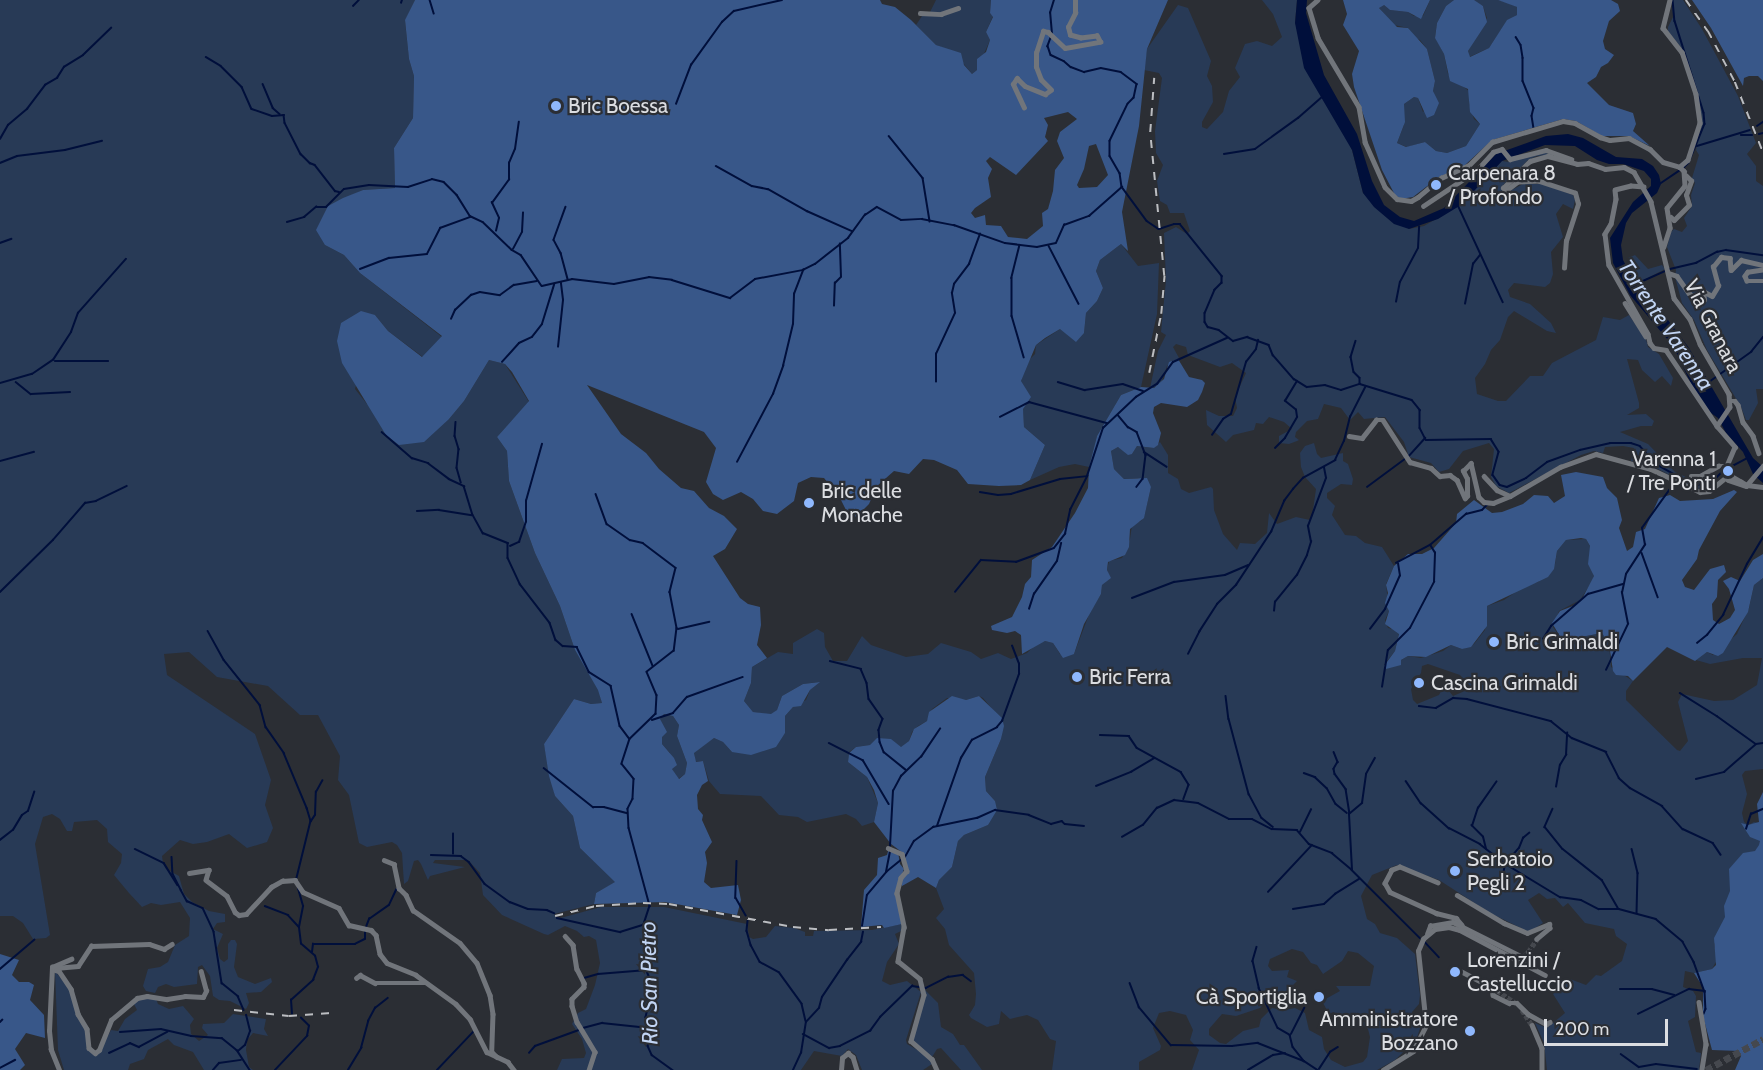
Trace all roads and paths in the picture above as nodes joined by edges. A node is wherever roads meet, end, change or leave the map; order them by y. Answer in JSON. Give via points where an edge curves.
{"nodes":[{"id":1,"x":1075,"y":0,"type":"edge"},
{"id":2,"x":1318,"y":0,"type":"edge"},
{"id":3,"x":1670,"y":0,"type":"edge"},
{"id":4,"x":958,"y":8,"type":"dead end"},
{"id":5,"x":920,"y":13,"type":"dead end"},
{"id":6,"x":1024,"y":108,"type":"dead end"},
{"id":7,"x":1585,"y":163,"type":"junction"},
{"id":8,"x":1683,"y":171,"type":"junction"},
{"id":9,"x":1644,"y":187,"type":"junction"},
{"id":10,"x":1423,"y":206,"type":"dead end"},
{"id":11,"x":1686,"y":209,"type":"junction"},
{"id":12,"x":1671,"y":217,"type":"dead end"},
{"id":13,"x":1681,"y":220,"type":"dead end"},
{"id":14,"x":1664,"y":247,"type":"junction"},
{"id":15,"x":1763,"y":265,"type":"edge"},
{"id":16,"x":1564,"y":268,"type":"dead end"},
{"id":17,"x":1763,"y":270,"type":"edge"},
{"id":18,"x":1668,"y":273,"type":"junction"},
{"id":19,"x":1763,"y":280,"type":"edge"},
{"id":20,"x":1625,"y":303,"type":"dead end"},
{"id":21,"x":1648,"y":338,"type":"junction"},
{"id":22,"x":1730,"y":401,"type":"junction"},
{"id":23,"x":1717,"y":425,"type":"junction"},
{"id":24,"x":1349,"y":436,"type":"dead end"},
{"id":25,"x":1761,"y":452,"type":"edge"},
{"id":26,"x":1727,"y":466,"type":"junction"},
{"id":27,"x":1763,"y":466,"type":"edge"},
{"id":28,"x":1729,"y":474,"type":"junction"},
{"id":29,"x":1484,"y":476,"type":"dead end"},
{"id":30,"x":1691,"y":476,"type":"dead end"},
{"id":31,"x":1741,"y":482,"type":"junction"},
{"id":32,"x":1763,"y":487,"type":"edge"},
{"id":33,"x":1510,"y":496,"type":"junction"},
{"id":34,"x":888,"y":848,"type":"dead end"},
{"id":35,"x":384,"y":860,"type":"dead end"},
{"id":36,"x":189,"y":873,"type":"dead end"},
{"id":37,"x":1438,"y":883,"type":"dead end"},
{"id":38,"x":1457,"y":895,"type":"dead end"},
{"id":39,"x":1462,"y":925,"type":"junction"},
{"id":40,"x":1427,"y":934,"type":"junction"},
{"id":41,"x":565,"y":936,"type":"dead end"},
{"id":42,"x":1537,"y":939,"type":"tunnel mouth"},
{"id":43,"x":172,"y":944,"type":"dead end"},
{"id":44,"x":1528,"y":952,"type":"dead end"},
{"id":45,"x":70,"y":959,"type":"dead end"},
{"id":46,"x":1453,"y":967,"type":"dead end"},
{"id":47,"x":52,"y":969,"type":"junction"},
{"id":48,"x":201,"y":972,"type":"dead end"},
{"id":49,"x":1545,"y":975,"type":"dead end"},
{"id":50,"x":356,"y":978,"type":"dead end"},
{"id":51,"x":428,"y":983,"type":"junction"},
{"id":52,"x":1699,"y":1002,"type":"dead end"},
{"id":53,"x":1550,"y":1022,"type":"dead end"},
{"id":54,"x":1532,"y":1025,"type":"tunnel mouth"},
{"id":55,"x":499,"y":1058,"type":"junction"},
{"id":56,"x":59,"y":1070,"type":"edge"},
{"id":57,"x":514,"y":1070,"type":"edge"},
{"id":58,"x":589,"y":1070,"type":"edge"},
{"id":59,"x":841,"y":1070,"type":"edge"},
{"id":60,"x":857,"y":1070,"type":"edge"},
{"id":61,"x":937,"y":1070,"type":"edge"},
{"id":62,"x":1383,"y":1070,"type":"edge"},
{"id":63,"x":1542,"y":1070,"type":"edge"},
{"id":64,"x":1702,"y":1070,"type":"edge"}],
"edges":[{"from":1,"to":6,"type":"street","via":[[1075,13],[1068,27],[1070,35],[1097,36],[1100,42],[1065,48],[1043,31],[1036,61],[1041,80],[1051,90],[1046,94],[1025,86],[1017,78],[1013,84]]},
{"from":2,"to":8,"type":"street","via":[[1309,8],[1318,38],[1359,108],[1365,142],[1385,187],[1397,199],[1411,201],[1418,197],[1441,178],[1469,165],[1492,142],[1563,121],[1610,140],[1629,138]]},
{"from":3,"to":8,"type":"street","via":[[1664,28],[1682,52],[1696,94],[1700,123]]},
{"from":4,"to":5,"type":"street","via":[[935,15]]},
{"from":7,"to":9,"type":"street","name":"Via Granara","via":[[1605,169],[1624,167],[1634,172]]},
{"from":7,"to":10,"type":"street","via":[[1546,150],[1510,159],[1502,149]]},
{"from":7,"to":16,"type":"street","via":[[1548,156],[1538,158],[1516,173],[1503,190],[1530,181],[1550,183],[1575,193],[1578,204],[1566,241]]},
{"from":8,"to":11,"type":"street","via":[[1691,181]]},
{"from":8,"to":14,"type":"street","via":[[1683,189],[1667,208],[1670,228]]},
{"from":9,"to":14,"type":"street","name":"Via Granara"},
{"from":9,"to":21,"type":"street","via":[[1618,188],[1613,194],[1616,199],[1605,234],[1610,265]]},
{"from":11,"to":12,"type":"street","via":[[1674,220]]},
{"from":11,"to":13,"type":"street"},
{"from":14,"to":18,"type":"street","name":"Via Granara"},
{"from":15,"to":18,"type":"street","via":[[1741,260],[1731,270],[1732,259],[1720,257],[1713,267],[1716,290],[1712,296],[1703,291],[1701,303],[1677,276]]},
{"from":17,"to":19,"type":"street","via":[[1745,276],[1747,281]]},
{"from":18,"to":22,"type":"street","name":"Via Granara","via":[[1674,298],[1690,319]]},
{"from":20,"to":21,"type":"street"},
{"from":21,"to":23,"type":"street","via":[[1654,348],[1666,350]]},
{"from":22,"to":23,"type":"street","name":"Via Granara","via":[[1728,411]]},
{"from":22,"to":25,"type":"street","via":[[1736,401]]},
{"from":23,"to":26,"type":"street","via":[[1735,447]]},
{"from":24,"to":33,"type":"street","via":[[1362,438],[1376,420],[1383,420],[1410,462],[1431,468],[1440,476],[1450,475],[1457,480],[1465,498],[1467,479],[1463,471],[1470,463],[1479,497],[1484,502]]},
{"from":26,"to":28,"type":"street"},
{"from":26,"to":30,"type":"street"},
{"from":27,"to":31,"type":"street","via":[[1746,486],[1728,480]]},
{"from":28,"to":31,"type":"street"},
{"from":28,"to":33,"type":"street","via":[[1709,491],[1700,492],[1651,468],[1596,454],[1560,467]]},
{"from":29,"to":33,"type":"street","via":[[1497,490]]},
{"from":31,"to":32,"type":"street"},
{"from":34,"to":61,"type":"street","via":[[902,854],[907,871],[897,893],[904,927],[898,961],[920,979],[924,994],[911,1041],[932,1059]]},
{"from":35,"to":55,"type":"street","via":[[394,864],[399,888],[413,910],[460,943],[477,963],[490,994],[492,1052]]},
{"from":36,"to":51,"type":"street","via":[[209,870],[206,880],[227,896],[239,915],[246,914],[282,881],[295,880],[303,892],[339,908],[349,925],[371,930],[387,963]]},
{"from":37,"to":39,"type":"street","via":[[1400,867],[1392,870],[1385,883],[1390,892],[1456,918]]},
{"from":38,"to":42,"type":"street","via":[[1527,933],[1549,924],[1550,928]]},
{"from":39,"to":40,"type":"street","via":[[1437,923],[1428,928]]},
{"from":39,"to":44,"type":"street","via":[[1523,957]]},
{"from":40,"to":49,"type":"street","via":[[1443,927],[1454,928]]},
{"from":40,"to":62,"type":"street","via":[[1418,951],[1426,1026],[1413,1051]]},
{"from":41,"to":58,"type":"street","via":[[573,945],[584,983],[572,999],[572,1006],[595,1052]]},
{"from":43,"to":47,"type":"street","via":[[164,949],[149,944],[92,946],[78,966]]},
{"from":45,"to":47,"type":"street","via":[[53,965]]},
{"from":46,"to":53,"type":"street","via":[[1495,989],[1493,995],[1517,1003],[1546,1024]]},
{"from":47,"to":48,"type":"street","via":[[60,971],[71,989],[87,1029],[88,1045],[95,1053],[111,1020],[137,998],[206,995]]},
{"from":47,"to":56,"type":"street","via":[[49,1031]]},
{"from":50,"to":51,"type":"street","via":[[360,975],[375,983]]},
{"from":51,"to":55,"type":"street","via":[[464,1011],[488,1052]]},
{"from":52,"to":64,"type":"street","via":[[1706,1044]]},
{"from":54,"to":63,"type":"street","via":[[1542,1048]]},
{"from":55,"to":57,"type":"street"},
{"from":59,"to":60,"type":"street","via":[[844,1055],[852,1054]]}]}
